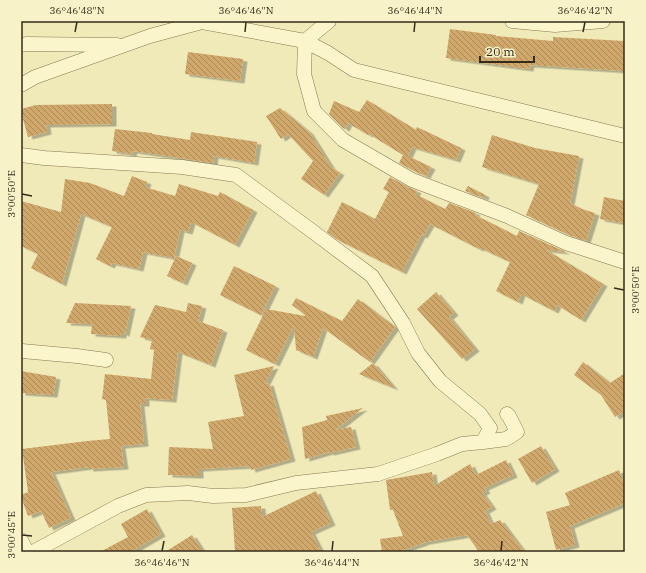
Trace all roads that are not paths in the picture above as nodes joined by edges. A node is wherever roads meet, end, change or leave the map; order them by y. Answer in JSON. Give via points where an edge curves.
{"nodes":[{"id":1,"x":329,"y":21,"type":"edge"},
{"id":2,"x":512,"y":21,"type":"edge"},
{"id":3,"x":603,"y":21,"type":"edge"},
{"id":4,"x":305,"y":41,"type":"junction"},
{"id":5,"x":21,"y":45,"type":"edge"},
{"id":6,"x":126,"y":45,"type":"junction"},
{"id":7,"x":21,"y":85,"type":"edge"},
{"id":8,"x":625,"y":136,"type":"edge"},
{"id":9,"x":21,"y":155,"type":"edge"},
{"id":10,"x":625,"y":262,"type":"edge"},
{"id":11,"x":21,"y":352,"type":"edge"},
{"id":12,"x":106,"y":360,"type":"dead end"},
{"id":13,"x":507,"y":414,"type":"dead end"},
{"id":14,"x":483,"y":442,"type":"junction"},
{"id":15,"x":21,"y":540,"type":"edge"},
{"id":16,"x":27,"y":552,"type":"edge"},
{"id":17,"x":33,"y":552,"type":"edge"}],
"edges":[{"from":1,"to":4,"type":"street"},
{"from":2,"to":3,"type":"street","via":[[555,25]]},
{"from":4,"to":6,"type":"street","via":[[202,22]]},
{"from":4,"to":8,"type":"street","via":[[354,70]]},
{"from":4,"to":10,"type":"street","via":[[304,74],[314,111],[344,140],[412,180],[507,216],[566,243]]},
{"from":5,"to":6,"type":"street"},
{"from":6,"to":7,"type":"street","via":[[35,77]]},
{"from":9,"to":14,"type":"street","via":[[182,167],[236,176],[372,276],[403,323],[418,353],[440,381],[480,414],[490,428]]},
{"from":11,"to":12,"type":"street"},
{"from":13,"to":14,"type":"street","via":[[517,432],[506,439]]},
{"from":14,"to":17,"type":"street","via":[[462,444],[378,474],[296,482],[246,495],[146,494],[118,506]]},
{"from":15,"to":16,"type":"street"}]}
